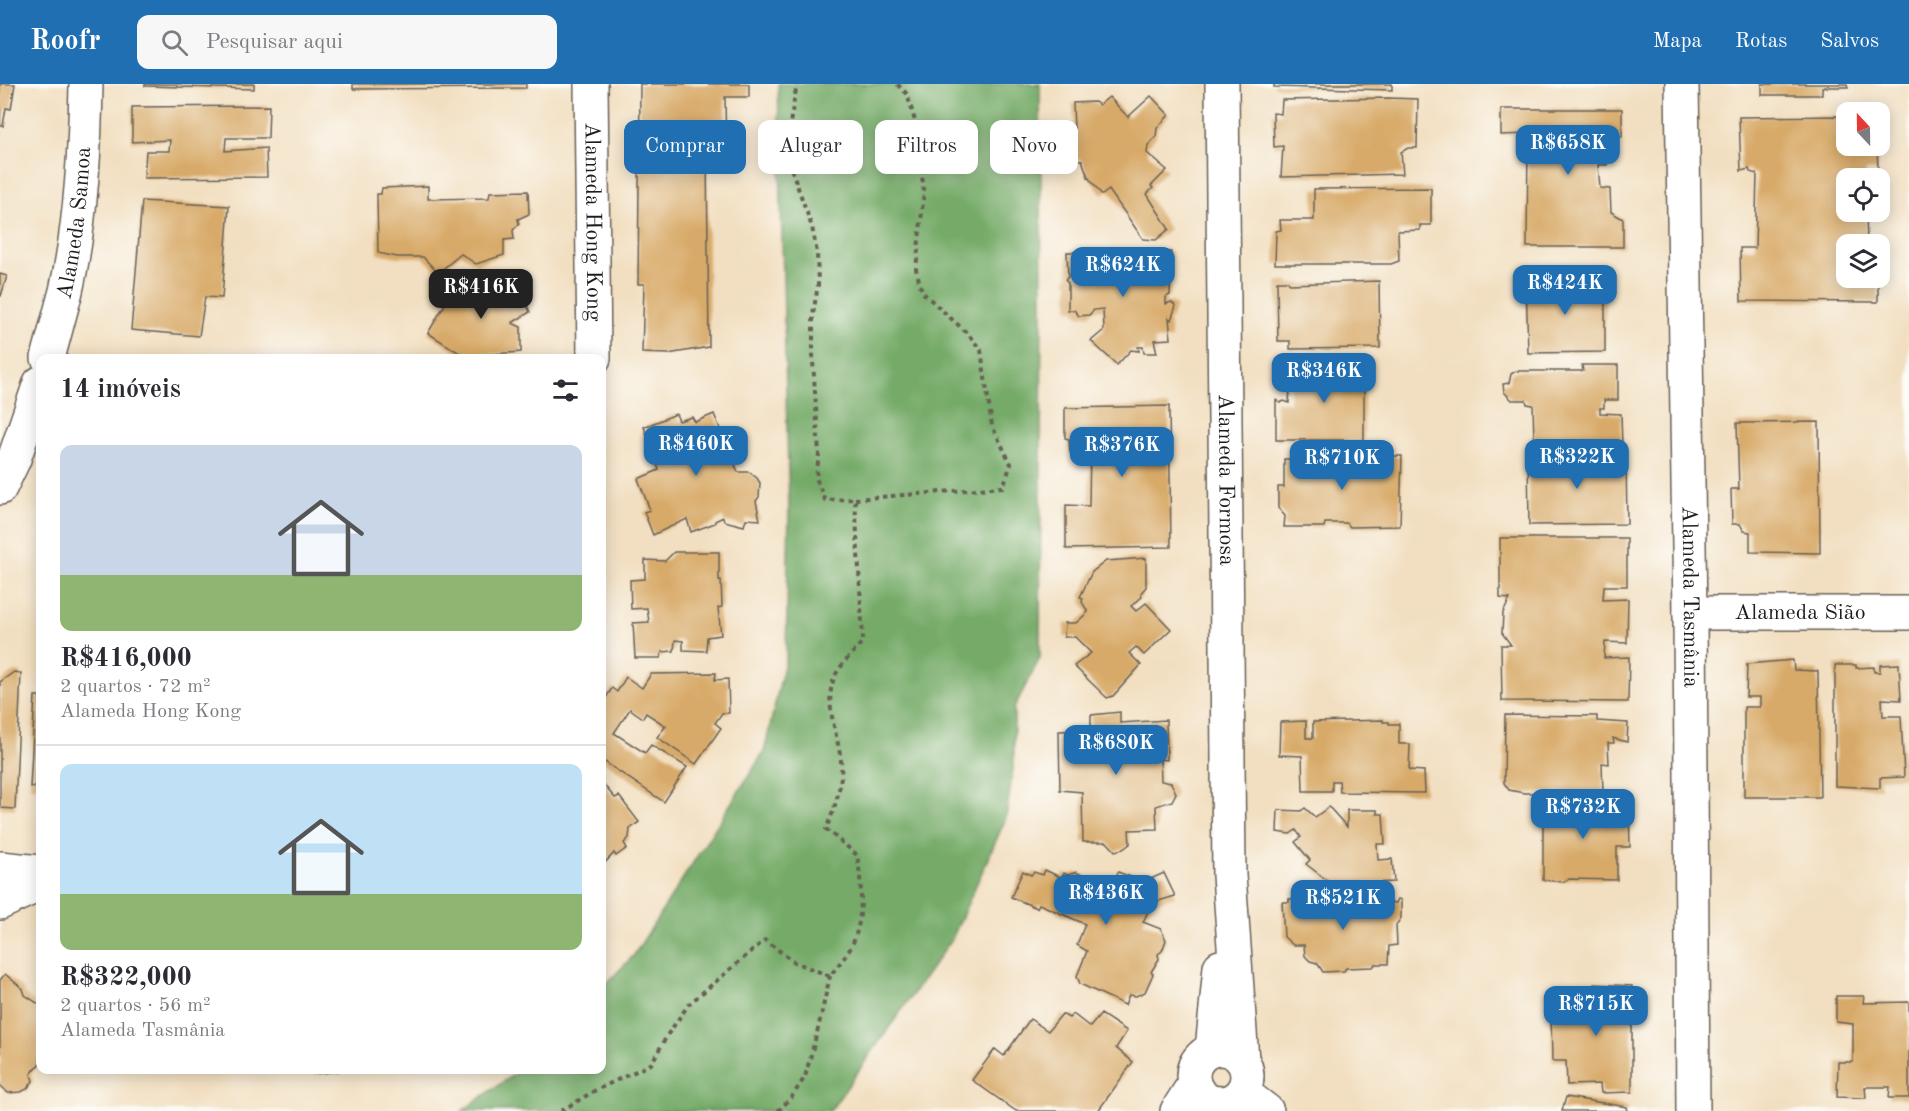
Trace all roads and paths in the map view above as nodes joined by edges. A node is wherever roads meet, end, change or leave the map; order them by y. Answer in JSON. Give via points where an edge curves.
{"nodes":[{"id":1,"x":86,"y":84,"type":"edge"},
{"id":2,"x":591,"y":84,"type":"edge"},
{"id":3,"x":797,"y":84,"type":"edge"},
{"id":4,"x":897,"y":84,"type":"edge"},
{"id":5,"x":1222,"y":84,"type":"edge"},
{"id":6,"x":1682,"y":84,"type":"edge"},
{"id":7,"x":49,"y":354,"type":"edge"},
{"id":8,"x":594,"y":354,"type":"edge"},
{"id":9,"x":36,"y":395,"type":"edge"},
{"id":10,"x":0,"y":488,"type":"edge"},
{"id":11,"x":855,"y":499,"type":"junction"},
{"id":12,"x":1690,"y":613,"type":"junction"},
{"id":13,"x":1909,"y":613,"type":"edge"},
{"id":14,"x":0,"y":868,"type":"edge"},
{"id":15,"x":36,"y":872,"type":"edge"},
{"id":16,"x":1229,"y":875,"type":"junction"},
{"id":17,"x":36,"y":886,"type":"edge"},
{"id":18,"x":0,"y":903,"type":"edge"},
{"id":19,"x":830,"y":976,"type":"junction"},
{"id":20,"x":1212,"y":1050,"type":"junction"},
{"id":21,"x":1242,"y":1060,"type":"junction"},
{"id":22,"x":1217,"y":1102,"type":"edge"},
{"id":23,"x":561,"y":1111,"type":"edge"},
{"id":24,"x":778,"y":1111,"type":"edge"},
{"id":25,"x":1693,"y":1111,"type":"edge"}],
"edges":[{"from":1,"to":7,"type":"street","name":"Alameda Samoa","via":[[77,227]]},
{"from":2,"to":8,"type":"street","name":"Alameda Hong Kong"},
{"from":3,"to":11,"type":"path","via":[[784,151],[812,227],[817,253],[818,285],[813,314],[819,454],[816,478],[825,500]]},
{"from":4,"to":11,"type":"path","via":[[908,94],[915,122],[924,192],[916,269],[922,292],[968,333],[981,350],[992,426],[1011,464],[1003,487]]},
{"from":5,"to":16,"type":"street","name":"Alameda Formosa"},
{"from":6,"to":12,"type":"street","name":"Alameda Tasmânia"},
{"from":9,"to":10,"type":"street"},
{"from":11,"to":19,"type":"path","via":[[863,641],[836,674],[830,699],[841,763],[837,804],[826,829],[857,855],[861,878],[852,945]]},
{"from":12,"to":13,"type":"street","name":"Alameda Sião"},
{"from":12,"to":25,"type":"street","name":"Alameda Tasmânia"},
{"from":14,"to":15,"type":"street"},
{"from":16,"to":20,"type":"street","name":"Alameda Formosa"},
{"from":16,"to":21,"type":"street","name":"Alameda Formosa"},
{"from":17,"to":18,"type":"street"},
{"from":19,"to":23,"type":"path","via":[[794,962],[765,940],[689,1004],[651,1064]]},
{"from":19,"to":24,"type":"path","via":[[805,1077]]},
{"from":20,"to":21,"type":"street","via":[[1228,1050]]},
{"from":20,"to":22,"type":"street","name":"Alameda Formosa","via":[[1198,1060],[1192,1076]]},
{"from":21,"to":22,"type":"street","name":"Alameda Formosa","via":[[1247,1076]]}]}
